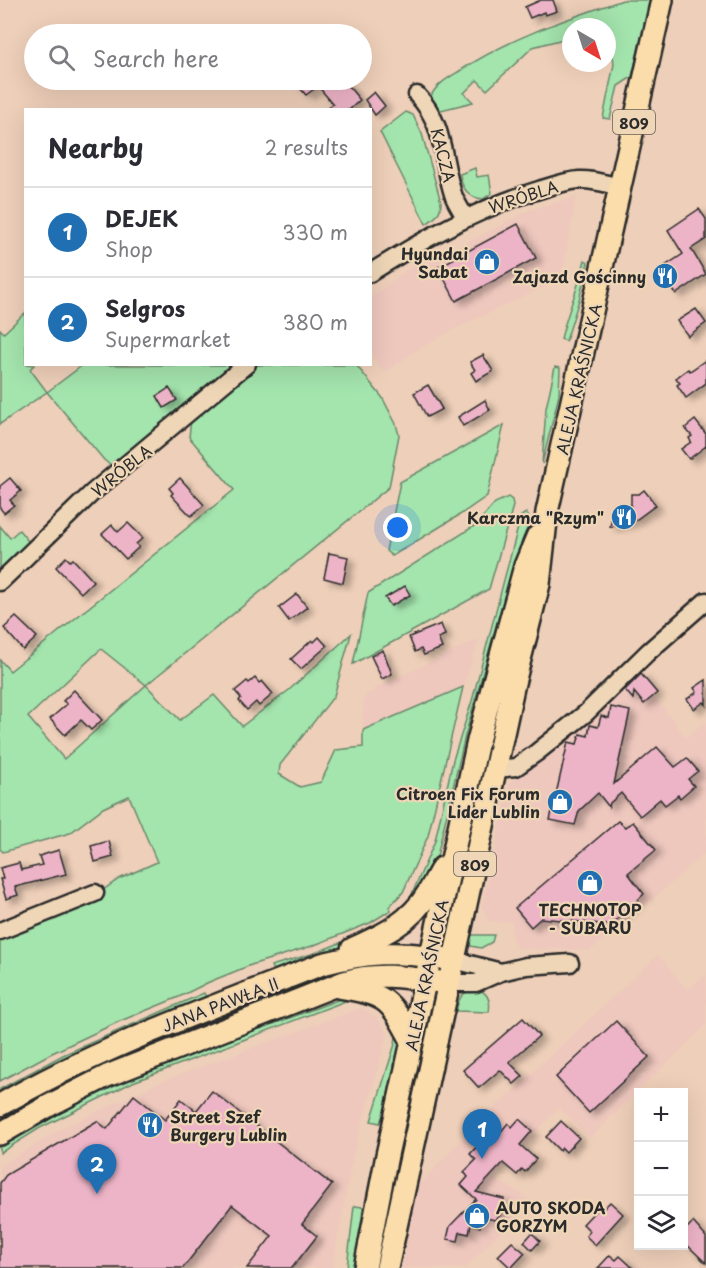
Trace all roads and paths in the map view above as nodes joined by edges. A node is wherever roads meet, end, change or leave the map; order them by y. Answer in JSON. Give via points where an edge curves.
{"nodes":[{"id":1,"x":662,"y":0,"type":"edge"},
{"id":2,"x":417,"y":95,"type":"dead end"},
{"id":3,"x":620,"y":187,"type":"junction"},
{"id":4,"x":465,"y":218,"type":"junction"},
{"id":5,"x":372,"y":272,"type":"edge"},
{"id":6,"x":245,"y":366,"type":"edge"},
{"id":7,"x":547,"y":512,"type":"junction"},
{"id":8,"x":0,"y":582,"type":"edge"},
{"id":9,"x":706,"y":601,"type":"edge"},
{"id":10,"x":496,"y":769,"type":"junction"},
{"id":11,"x":453,"y":850,"type":"junction"},
{"id":12,"x":95,"y":893,"type":"dead end"},
{"id":13,"x":0,"y":931,"type":"edge"},
{"id":14,"x":430,"y":957,"type":"junction"},
{"id":15,"x":454,"y":960,"type":"junction"},
{"id":16,"x":570,"y":963,"type":"dead end"},
{"id":17,"x":322,"y":964,"type":"junction"},
{"id":18,"x":501,"y":972,"type":"junction"},
{"id":19,"x":425,"y":980,"type":"junction"},
{"id":20,"x":448,"y":983,"type":"junction"},
{"id":21,"x":332,"y":986,"type":"junction"},
{"id":22,"x":412,"y":1041,"type":"junction"},
{"id":23,"x":0,"y":1105,"type":"edge"},
{"id":24,"x":0,"y":1134,"type":"edge"},
{"id":25,"x":365,"y":1268,"type":"edge"},
{"id":26,"x":387,"y":1268,"type":"edge"}],
"edges":[{"from":1,"to":3,"type":"main road","name":"ALEJA KRAŚNICKA","number":"809"},
{"from":2,"to":4,"type":"street","name":"KACZA","via":[[437,125],[454,196]]},
{"from":3,"to":4,"type":"street","name":"WRÓBLA","via":[[576,180]]},
{"from":3,"to":7,"type":"main road","name":"ALEJA KRAŚNICKA","number":"809"},
{"from":4,"to":5,"type":"street","name":"WRÓBLA"},
{"from":6,"to":8,"type":"street","name":"WRÓBLA","via":[[92,493]]},
{"from":7,"to":10,"type":"main road","name":"ALEJA KRAŚNICKA","number":"809","via":[[539,584]]},
{"from":7,"to":11,"type":"main road","name":"ALEJA KRAŚNICKA","number":"809","via":[[525,566]]},
{"from":9,"to":10,"type":"street","via":[[586,713],[536,753],[516,767]]},
{"from":10,"to":15,"type":"main road","name":"ALEJA KRAŚNICKA","number":"809"},
{"from":11,"to":14,"type":"main road","name":"ALEJA KRAŚNICKA","number":"809"},
{"from":11,"to":17,"type":"main road","via":[[429,893],[406,919],[379,937]]},
{"from":12,"to":13,"type":"street"},
{"from":14,"to":15,"type":"main road","name":"JANA PAWŁA II"},
{"from":14,"to":17,"type":"main road","name":"JANA PAWŁA II","via":[[383,952]]},
{"from":14,"to":19,"type":"main road","name":"ALEJA KRAŚNICKA","number":"809"},
{"from":15,"to":18,"type":"street"},
{"from":15,"to":20,"type":"main road","name":"ALEJA KRAŚNICKA","number":"809"},
{"from":16,"to":18,"type":"street"},
{"from":17,"to":23,"type":"main road","name":"JANA PAWŁA II","via":[[127,1041]]},
{"from":18,"to":20,"type":"street","via":[[476,982]]},
{"from":19,"to":20,"type":"main road","name":"JANA PAWŁA II"},
{"from":19,"to":21,"type":"main road","name":"JANA PAWŁA II","via":[[380,975]]},
{"from":19,"to":22,"type":"main road","name":"ALEJA KRAŚNICKA","number":"809"},
{"from":20,"to":26,"type":"main road","name":"ALEJA KRAŚNICKA","number":"809"},
{"from":21,"to":22,"type":"main road","via":[[370,992],[382,998],[399,1017]]},
{"from":21,"to":24,"type":"main road","name":"JANA PAWŁA II","via":[[107,1076]]},
{"from":22,"to":25,"type":"main road","name":"ALEJA KRAŚNICKA","number":"809"}]}
